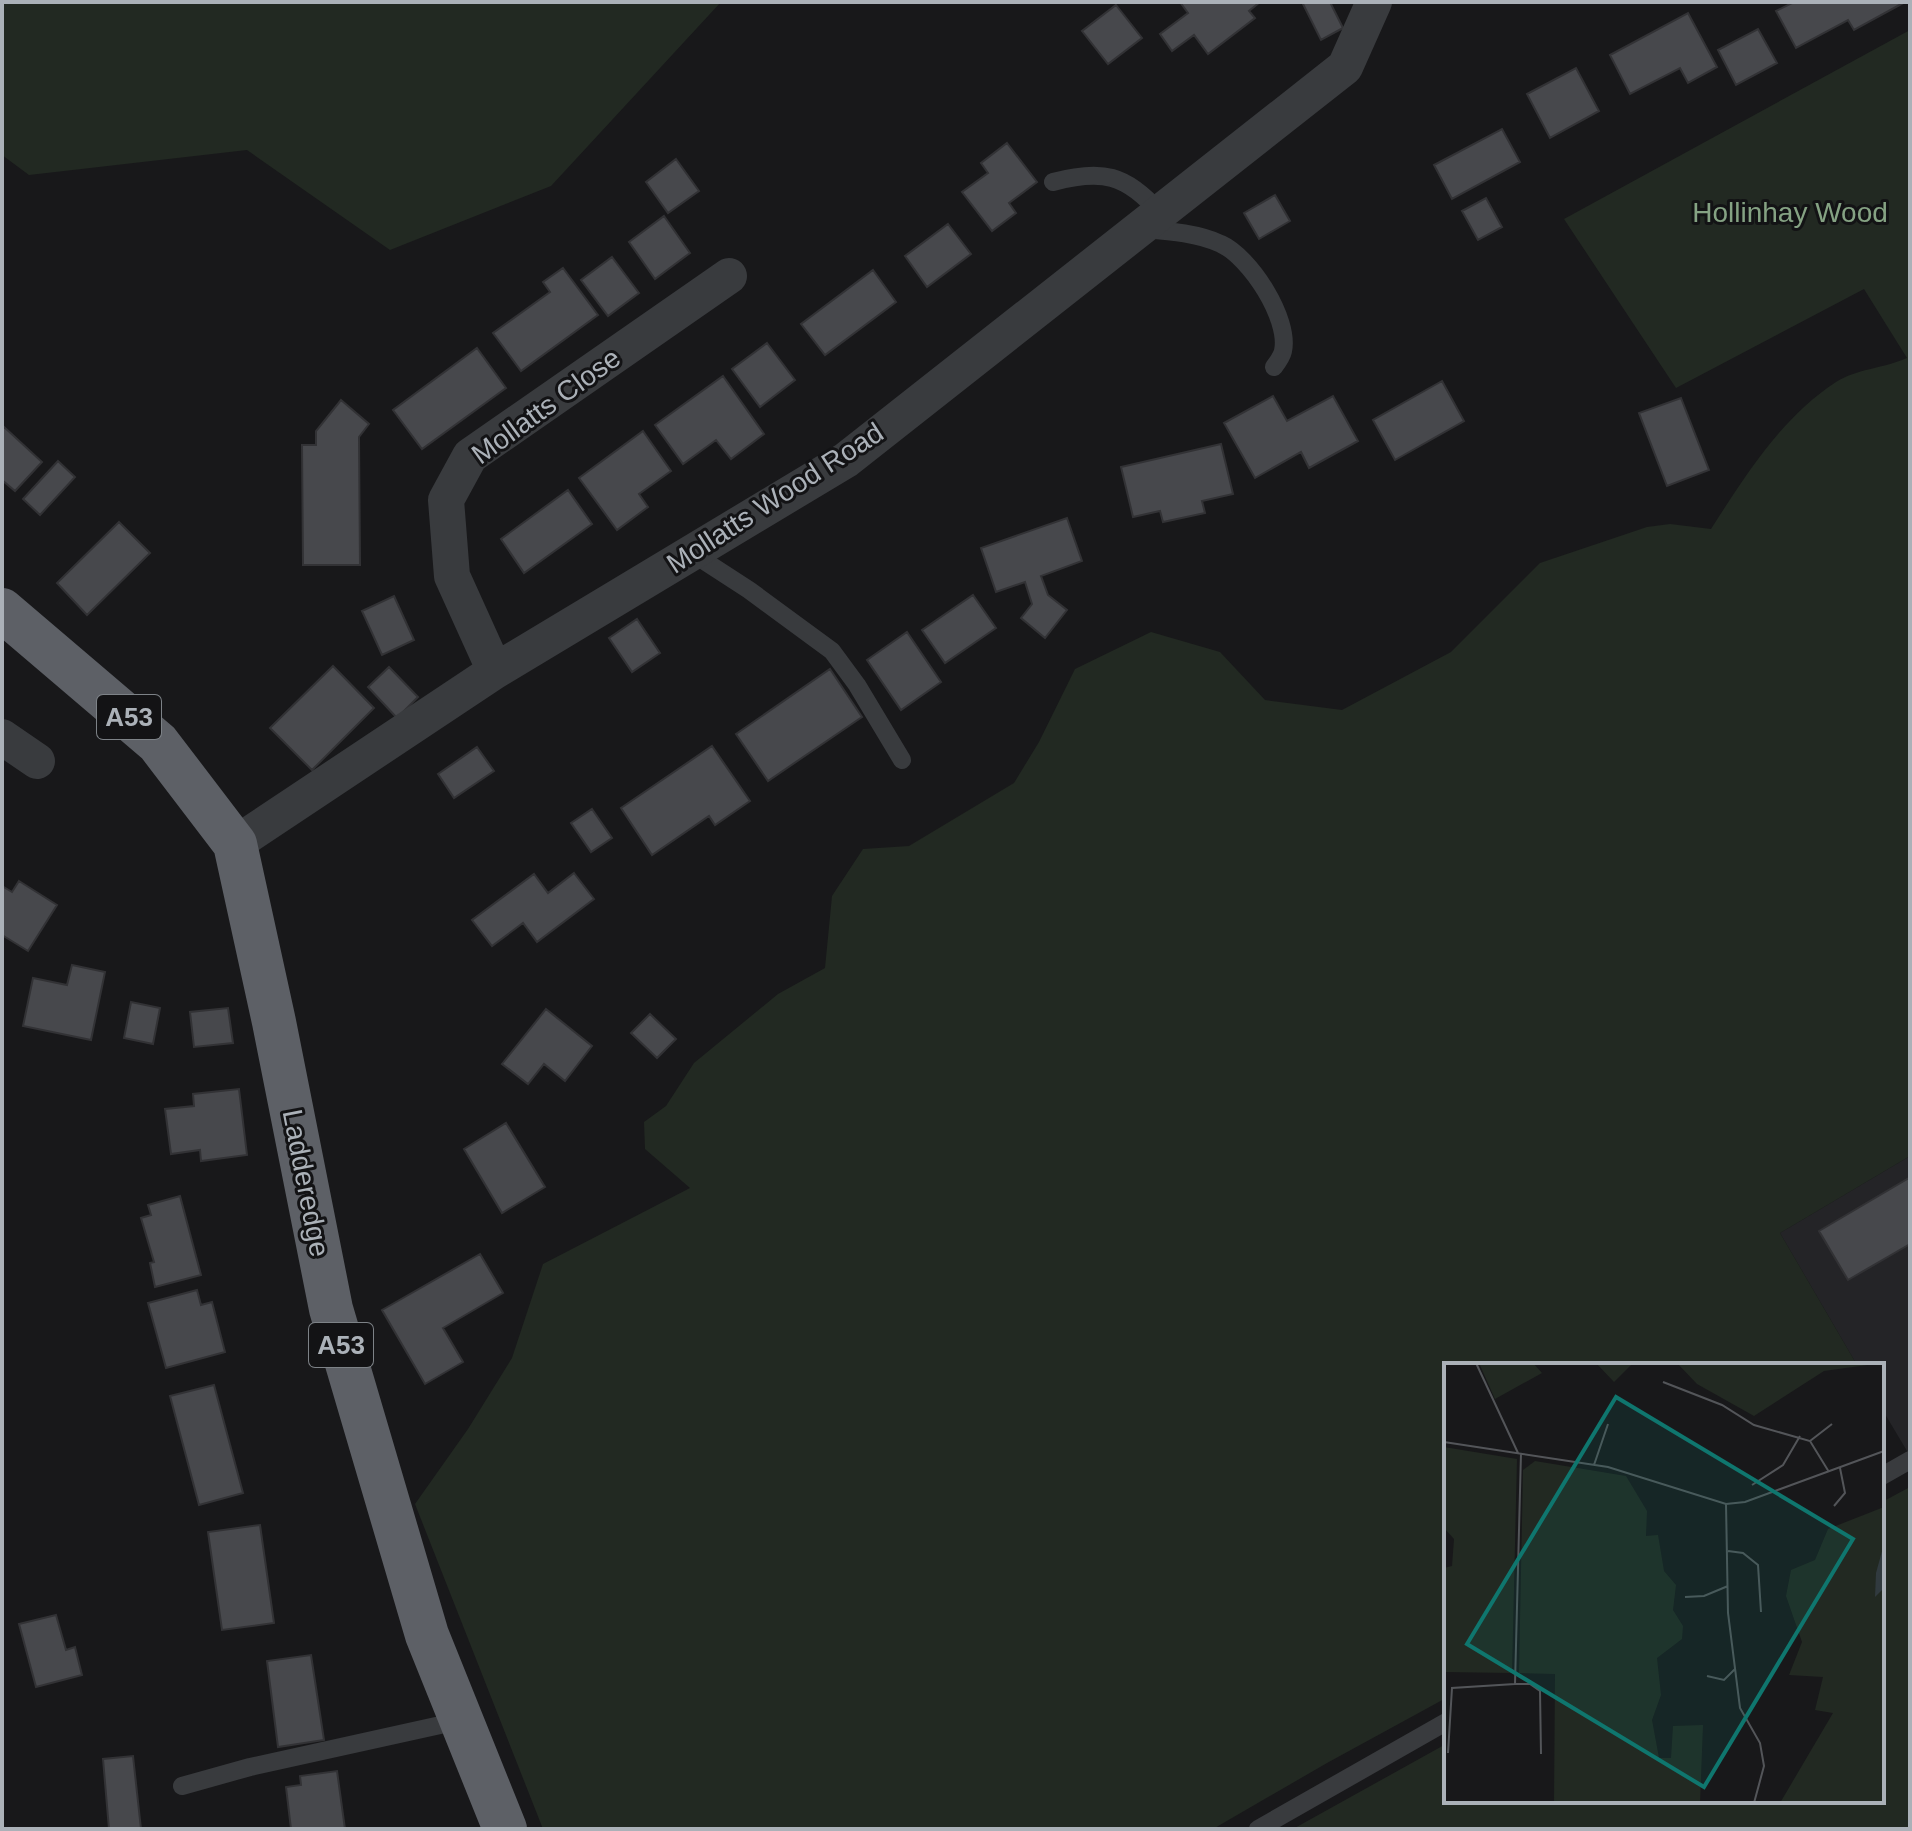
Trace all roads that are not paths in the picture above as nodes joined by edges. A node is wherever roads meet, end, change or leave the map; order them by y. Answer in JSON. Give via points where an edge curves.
{"nodes":[{"id":1,"x":1374,"y":2,"type":"edge"},
{"id":2,"x":1053,"y":182,"type":"dead end"},
{"id":3,"x":1150,"y":221,"type":"junction"},
{"id":4,"x":729,"y":276,"type":"dead end"},
{"id":5,"x":1274,"y":367,"type":"dead end"},
{"id":6,"x":692,"y":553,"type":"junction"},
{"id":7,"x":2,"y":610,"type":"edge"},
{"id":8,"x":495,"y":671,"type":"junction"},
{"id":9,"x":2,"y":737,"type":"edge"},
{"id":10,"x":902,"y":760,"type":"dead end"},
{"id":11,"x":37,"y":761,"type":"dead end"},
{"id":12,"x":235,"y":844,"type":"junction"},
{"id":13,"x":1910,"y":1460,"type":"edge"},
{"id":14,"x":1884,"y":1475,"type":"edge"},
{"id":15,"x":463,"y":1720,"type":"junction"},
{"id":16,"x":1444,"y":1723,"type":"edge"},
{"id":17,"x":182,"y":1786,"type":"dead end"},
{"id":18,"x":505,"y":1829,"type":"edge"},
{"id":19,"x":1258,"y":1829,"type":"edge"}],
"edges":[{"from":1,"to":3,"type":"street","name":"Mollatts Wood Road","via":[[1345,67]]},
{"from":2,"to":3,"type":"lane","via":[[1077,175],[1121,179],[1143,195]]},
{"from":3,"to":5,"type":"lane","via":[[1228,247],[1243,259],[1279,320],[1283,350]]},
{"from":3,"to":6,"type":"street","name":"Mollatts Wood Road","via":[[846,460]]},
{"from":4,"to":8,"type":"street","name":"Mollatts Close","via":[[470,456],[446,500],[452,576]]},
{"from":6,"to":8,"type":"street","name":"Mollatts Wood Road"},
{"from":6,"to":10,"type":"lane","via":[[832,651]]},
{"from":7,"to":12,"type":"highway","name":"Ladderedge","number":"A53","via":[[158,743]]},
{"from":8,"to":12,"type":"street","name":"Mollatts Wood Road"},
{"from":9,"to":11,"type":"street"},
{"from":12,"to":15,"type":"highway","name":"Ladderedge","number":"A53","via":[[331,1309],[427,1635]]},
{"from":13,"to":14,"type":"lane"},
{"from":15,"to":17,"type":"lane"},
{"from":15,"to":18,"type":"highway","name":"Ladderedge","number":"A53"},
{"from":16,"to":19,"type":"lane"}]}
